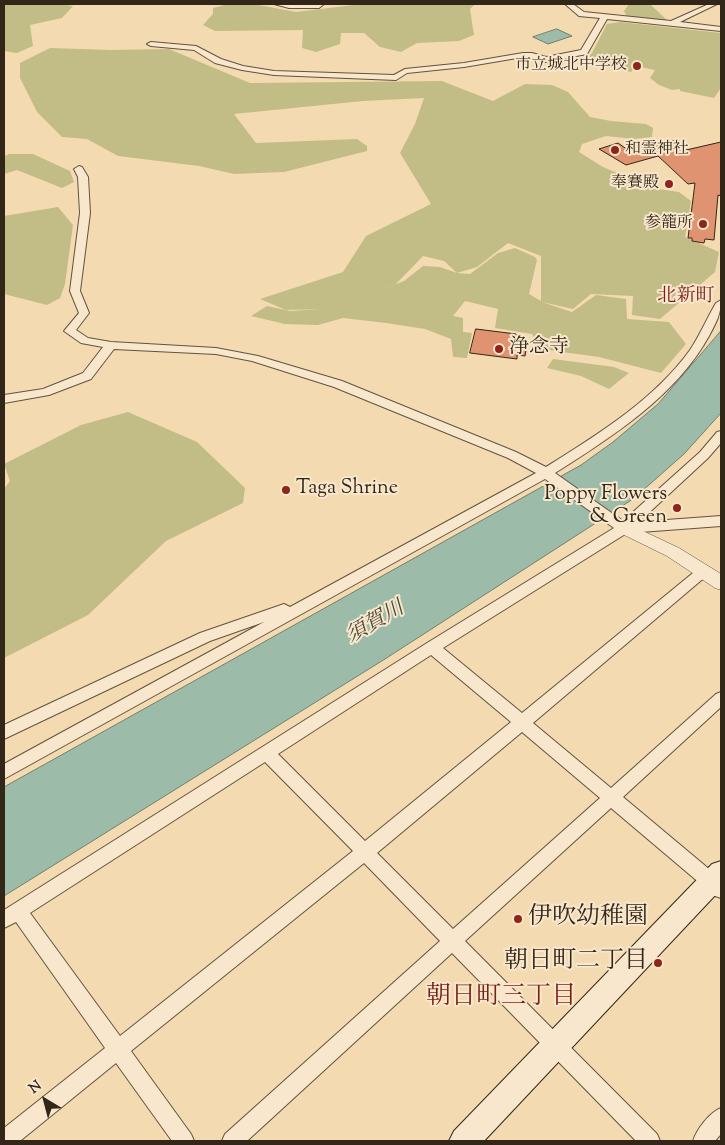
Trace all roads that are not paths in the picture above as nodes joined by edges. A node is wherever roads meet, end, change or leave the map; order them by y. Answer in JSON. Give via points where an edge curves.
{"nodes":[{"id":1,"x":278,"y":4,"type":"edge"},
{"id":2,"x":320,"y":4,"type":"edge"},
{"id":3,"x":569,"y":4,"type":"edge"},
{"id":4,"x":714,"y":4,"type":"edge"},
{"id":5,"x":604,"y":17,"type":"junction"},
{"id":6,"x":673,"y":23,"type":"junction"},
{"id":7,"x":721,"y":28,"type":"edge"},
{"id":8,"x":151,"y":44,"type":"dead end"},
{"id":9,"x":79,"y":169,"type":"dead end"},
{"id":10,"x":721,"y":303,"type":"edge"},
{"id":11,"x":111,"y":345,"type":"junction"},
{"id":12,"x":4,"y":399,"type":"edge"},
{"id":13,"x":721,"y":435,"type":"edge"},
{"id":14,"x":550,"y":476,"type":"junction"},
{"id":15,"x":721,"y":521,"type":"edge"},
{"id":16,"x":618,"y":525,"type":"junction"},
{"id":17,"x":704,"y":572,"type":"junction"},
{"id":18,"x":721,"y":583,"type":"edge"},
{"id":19,"x":308,"y":604,"type":"junction"},
{"id":20,"x":432,"y":647,"type":"junction"},
{"id":21,"x":721,"y":698,"type":"edge"},
{"id":22,"x":524,"y":723,"type":"junction"},
{"id":23,"x":4,"y":732,"type":"edge"},
{"id":24,"x":266,"y":752,"type":"junction"},
{"id":25,"x":4,"y":772,"type":"edge"},
{"id":26,"x":612,"y":797,"type":"junction"},
{"id":27,"x":365,"y":852,"type":"junction"},
{"id":28,"x":718,"y":881,"type":"edge"},
{"id":29,"x":11,"y":915,"type":"edge"},
{"id":30,"x":454,"y":941,"type":"junction"},
{"id":31,"x":556,"y":1045,"type":"junction"},
{"id":32,"x":120,"y":1050,"type":"junction"},
{"id":33,"x":721,"y":1118,"type":"edge"},
{"id":34,"x":4,"y":1141,"type":"edge"},
{"id":35,"x":184,"y":1141,"type":"edge"},
{"id":36,"x":232,"y":1141,"type":"edge"},
{"id":37,"x":464,"y":1141,"type":"edge"},
{"id":38,"x":650,"y":1141,"type":"edge"},
{"id":39,"x":703,"y":1141,"type":"edge"}],
"edges":[{"from":1,"to":2,"type":"street","via":[[302,7]]},
{"from":3,"to":5,"type":"street","via":[[582,14]]},
{"from":4,"to":6,"type":"street"},
{"from":5,"to":6,"type":"street"},
{"from":5,"to":8,"type":"street","via":[[584,52],[545,60],[523,55],[405,71],[396,78],[274,73],[218,61],[196,48]]},
{"from":6,"to":7,"type":"street"},
{"from":9,"to":11,"type":"street","via":[[83,177],[85,213],[74,291],[84,313],[70,331],[85,341]]},
{"from":10,"to":14,"type":"street","via":[[694,352],[674,375]]},
{"from":11,"to":12,"type":"street","via":[[87,376],[45,392]]},
{"from":11,"to":14,"type":"street","via":[[216,351],[254,358],[338,384],[512,455]]},
{"from":13,"to":16,"type":"street","via":[[704,455]]},
{"from":14,"to":16,"type":"street"},
{"from":14,"to":19,"type":"street"},
{"from":15,"to":16,"type":"street"},
{"from":16,"to":17,"type":"street"},
{"from":16,"to":20,"type":"street"},
{"from":17,"to":18,"type":"street"},
{"from":17,"to":22,"type":"street"},
{"from":19,"to":23,"type":"street","via":[[287,608],[205,637]]},
{"from":19,"to":25,"type":"street"},
{"from":20,"to":22,"type":"street"},
{"from":20,"to":24,"type":"street"},
{"from":21,"to":26,"type":"street"},
{"from":22,"to":26,"type":"street"},
{"from":22,"to":27,"type":"street"},
{"from":24,"to":27,"type":"street"},
{"from":24,"to":29,"type":"street"},
{"from":26,"to":28,"type":"street"},
{"from":26,"to":30,"type":"street"},
{"from":27,"to":30,"type":"street"},
{"from":27,"to":32,"type":"street"},
{"from":28,"to":31,"type":"main road"},
{"from":29,"to":32,"type":"street"},
{"from":30,"to":31,"type":"street"},
{"from":30,"to":36,"type":"street"},
{"from":31,"to":37,"type":"main road"},
{"from":31,"to":38,"type":"street"},
{"from":32,"to":34,"type":"street"},
{"from":32,"to":35,"type":"street"},
{"from":33,"to":39,"type":"street"}]}
